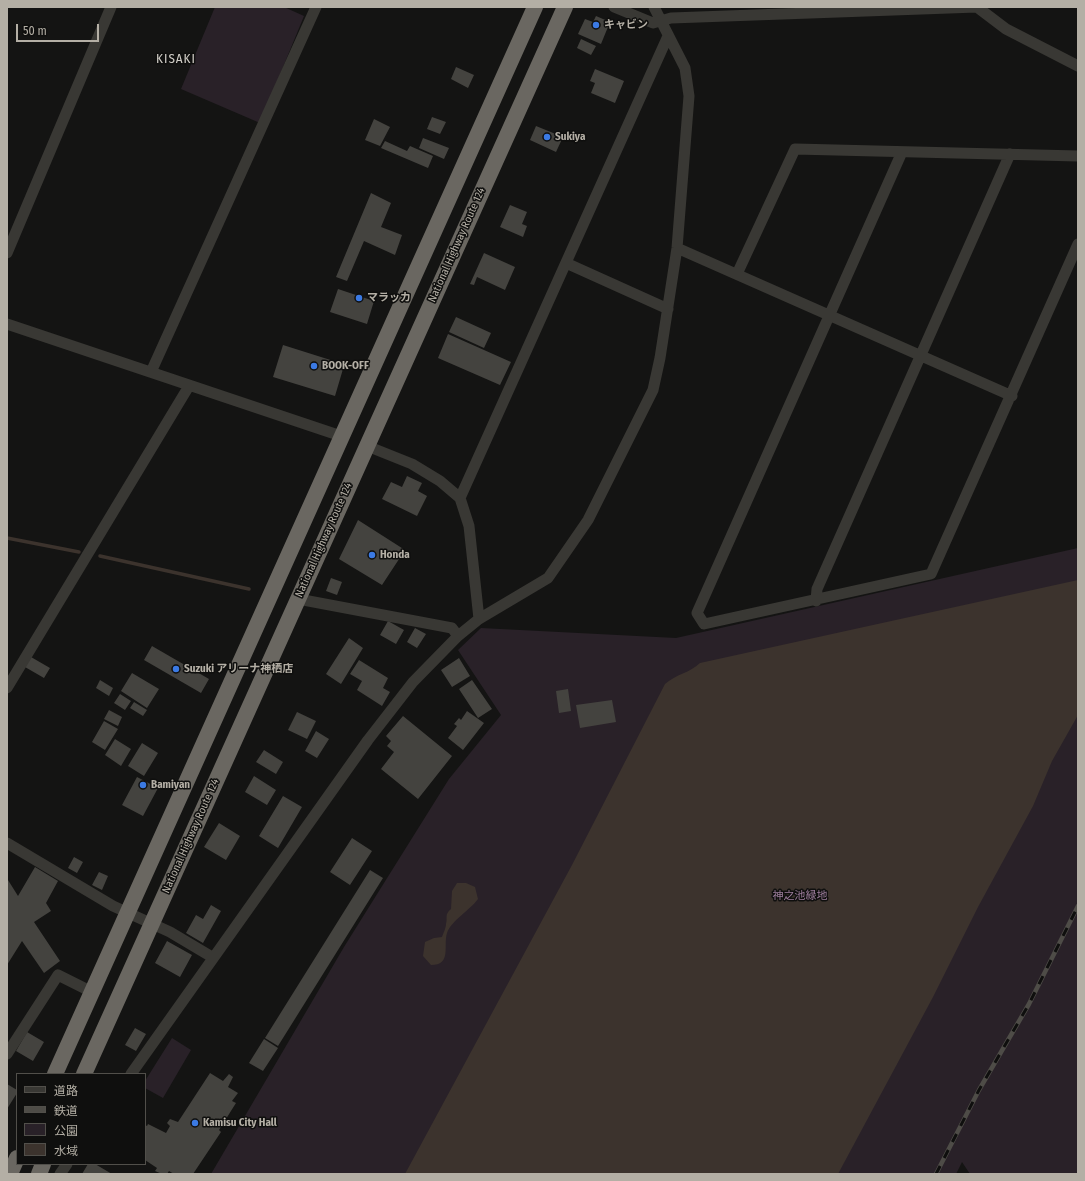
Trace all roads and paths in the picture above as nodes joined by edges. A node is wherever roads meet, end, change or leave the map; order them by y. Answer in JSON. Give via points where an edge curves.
{"nodes":[{"id":1,"x":111,"y":7,"type":"edge"},
{"id":2,"x":316,"y":7,"type":"edge"},
{"id":3,"x":535,"y":7,"type":"edge"},
{"id":4,"x":565,"y":7,"type":"edge"},
{"id":5,"x":614,"y":7,"type":"edge"},
{"id":6,"x":654,"y":7,"type":"edge"},
{"id":7,"x":977,"y":7,"type":"edge"},
{"id":8,"x":660,"y":21,"type":"junction"},
{"id":9,"x":668,"y":36,"type":"junction"},
{"id":10,"x":1078,"y":66,"type":"edge"},
{"id":11,"x":902,"y":152,"type":"junction"},
{"id":12,"x":1010,"y":154,"type":"junction"},
{"id":13,"x":1078,"y":156,"type":"edge"},
{"id":14,"x":1078,"y":244,"type":"edge"},
{"id":15,"x":677,"y":248,"type":"junction"},
{"id":16,"x":7,"y":253,"type":"edge"},
{"id":17,"x":566,"y":262,"type":"junction"},
{"id":18,"x":737,"y":274,"type":"junction"},
{"id":19,"x":668,"y":309,"type":"junction"},
{"id":20,"x":829,"y":315,"type":"junction"},
{"id":21,"x":7,"y":324,"type":"edge"},
{"id":22,"x":920,"y":355,"type":"junction"},
{"id":23,"x":151,"y":372,"type":"junction"},
{"id":24,"x":189,"y":386,"type":"junction"},
{"id":25,"x":1012,"y":396,"type":"junction"},
{"id":26,"x":341,"y":436,"type":"junction"},
{"id":27,"x":367,"y":446,"type":"junction"},
{"id":28,"x":460,"y":498,"type":"junction"},
{"id":29,"x":298,"y":599,"type":"junction"},
{"id":30,"x":816,"y":601,"type":"junction"},
{"id":31,"x":479,"y":619,"type":"junction"},
{"id":32,"x":458,"y":636,"type":"junction"},
{"id":33,"x":7,"y":688,"type":"edge"},
{"id":34,"x":7,"y":843,"type":"edge"},
{"id":35,"x":127,"y":914,"type":"junction"},
{"id":36,"x":152,"y":924,"type":"junction"},
{"id":37,"x":212,"y":957,"type":"junction"},
{"id":38,"x":92,"y":992,"type":"junction"},
{"id":39,"x":7,"y":1054,"type":"edge"},
{"id":40,"x":54,"y":1073,"type":"edge"},
{"id":41,"x":84,"y":1073,"type":"edge"},
{"id":42,"x":132,"y":1073,"type":"edge"},
{"id":43,"x":16,"y":1160,"type":"edge"},
{"id":44,"x":67,"y":1165,"type":"edge"},
{"id":45,"x":10,"y":1174,"type":"edge"},
{"id":46,"x":60,"y":1174,"type":"edge"}],
"edges":[{"from":1,"to":16,"type":"street"},
{"from":2,"to":23,"type":"street"},
{"from":3,"to":26,"type":"highway"},
{"from":4,"to":27,"type":"highway","name":"National Highway Route 124"},
{"from":5,"to":8,"type":"street","via":[[653,23]]},
{"from":6,"to":8,"type":"street"},
{"from":7,"to":8,"type":"street","via":[[671,18]]},
{"from":7,"to":10,"type":"street","via":[[1006,29]]},
{"from":8,"to":9,"type":"street"},
{"from":9,"to":15,"type":"street","via":[[685,68],[689,96]]},
{"from":9,"to":17,"type":"street"},
{"from":11,"to":12,"type":"street"},
{"from":11,"to":18,"type":"street","via":[[795,149]]},
{"from":11,"to":20,"type":"street"},
{"from":12,"to":13,"type":"street"},
{"from":12,"to":22,"type":"street"},
{"from":14,"to":25,"type":"street"},
{"from":15,"to":18,"type":"street"},
{"from":15,"to":19,"type":"street"},
{"from":17,"to":19,"type":"street"},
{"from":17,"to":28,"type":"street"},
{"from":18,"to":20,"type":"street"},
{"from":19,"to":31,"type":"street","via":[[653,390],[588,520],[548,578]]},
{"from":20,"to":22,"type":"street"},
{"from":20,"to":30,"type":"street","via":[[697,613],[704,624]]},
{"from":21,"to":23,"type":"street"},
{"from":22,"to":25,"type":"street"},
{"from":22,"to":30,"type":"street","via":[[817,589]]},
{"from":23,"to":24,"type":"street"},
{"from":24,"to":26,"type":"street"},
{"from":24,"to":33,"type":"street"},
{"from":25,"to":30,"type":"street","via":[[931,574]]},
{"from":26,"to":35,"type":"highway"},
{"from":27,"to":28,"type":"street","via":[[412,464],[440,481]]},
{"from":27,"to":29,"type":"highway","name":"National Highway Route 124"},
{"from":28,"to":31,"type":"street","via":[[469,526]]},
{"from":29,"to":32,"type":"street","via":[[452,628]]},
{"from":29,"to":36,"type":"highway","name":"National Highway Route 124"},
{"from":31,"to":32,"type":"street"},
{"from":32,"to":37,"type":"street","via":[[413,682],[383,719]]},
{"from":34,"to":35,"type":"street"},
{"from":35,"to":36,"type":"street"},
{"from":35,"to":38,"type":"highway"},
{"from":36,"to":37,"type":"street"},
{"from":36,"to":41,"type":"highway","name":"National Highway Route 124"},
{"from":37,"to":42,"type":"street"},
{"from":38,"to":39,"type":"street","via":[[58,975]]},
{"from":38,"to":40,"type":"highway"},
{"from":43,"to":45,"type":"highway"},
{"from":44,"to":46,"type":"street"}]}
